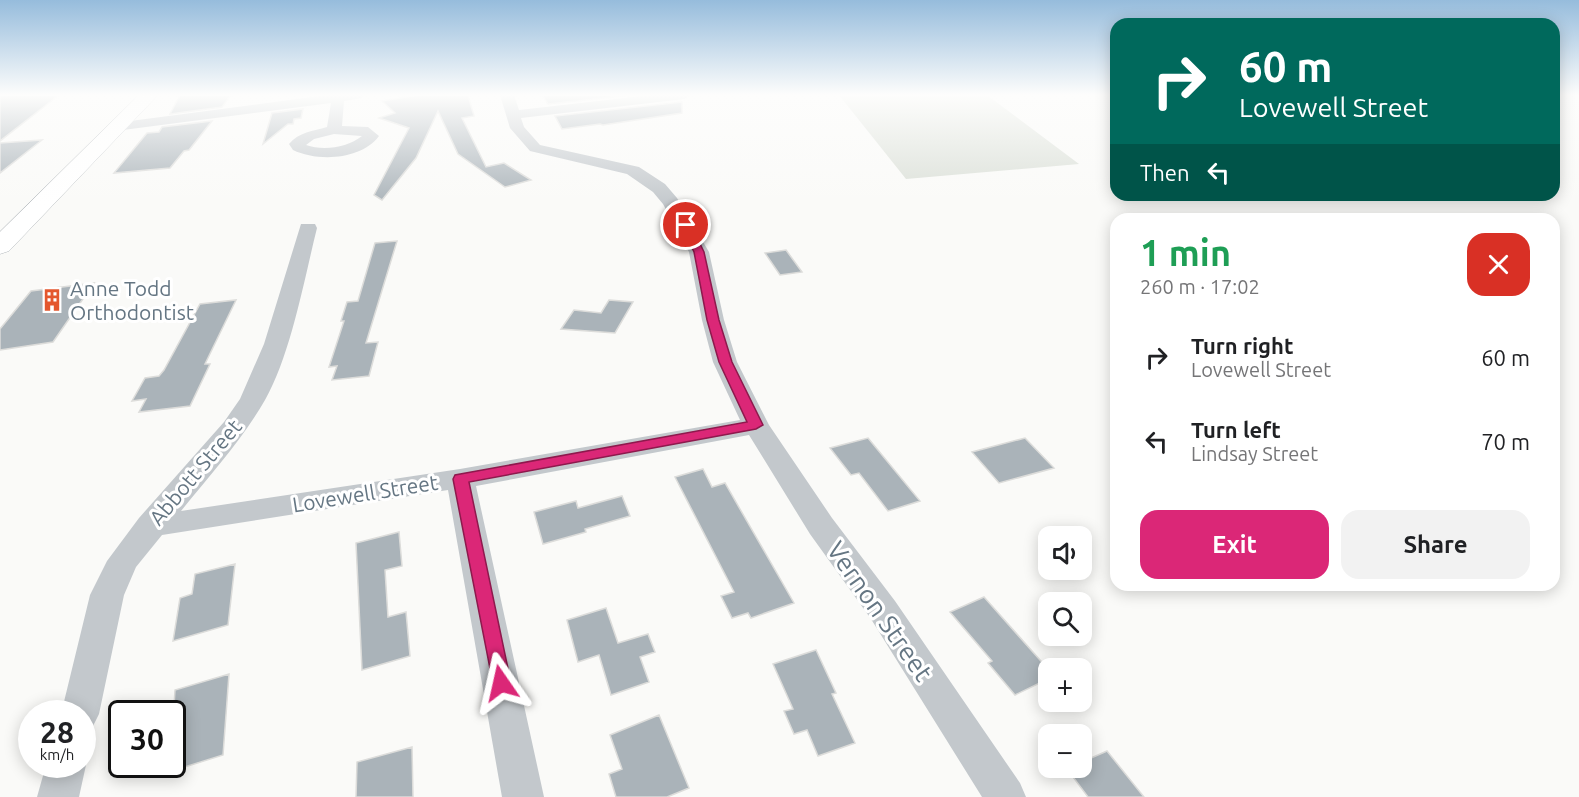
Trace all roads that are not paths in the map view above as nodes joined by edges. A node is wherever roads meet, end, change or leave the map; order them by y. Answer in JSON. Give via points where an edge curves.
{"nodes":[{"id":1,"x":111,"y":132,"type":"edge"},
{"id":2,"x":521,"y":132,"type":"edge"},
{"id":3,"x":308,"y":228,"type":"dead end"},
{"id":4,"x":0,"y":246,"type":"edge"},
{"id":5,"x":756,"y":425,"type":"junction"},
{"id":6,"x":460,"y":479,"type":"junction"},
{"id":7,"x":150,"y":526,"type":"junction"},
{"id":8,"x":83,"y":700,"type":"edge"},
{"id":9,"x":63,"y":778,"type":"edge"},
{"id":10,"x":58,"y":797,"type":"edge"},
{"id":11,"x":523,"y":797,"type":"edge"},
{"id":12,"x":1005,"y":797,"type":"edge"}],
"edges":[{"from":1,"to":4,"type":"main road"},
{"from":2,"to":5,"type":"street","name":"Vernon Street","via":[[535,148],[633,170],[671,202],[699,252],[725,362]]},
{"from":3,"to":7,"type":"street","name":"Abbott Street","via":[[276,344],[253,399]]},
{"from":5,"to":6,"type":"street","name":"Lovewell Street"},
{"from":5,"to":12,"type":"street","name":"Vernon Street"},
{"from":6,"to":7,"type":"street","name":"Lovewell Street"},
{"from":6,"to":11,"type":"street"},
{"from":7,"to":8,"type":"street","name":"Abbott Street","via":[[123,561],[107,595]]},
{"from":9,"to":10,"type":"street"}]}
